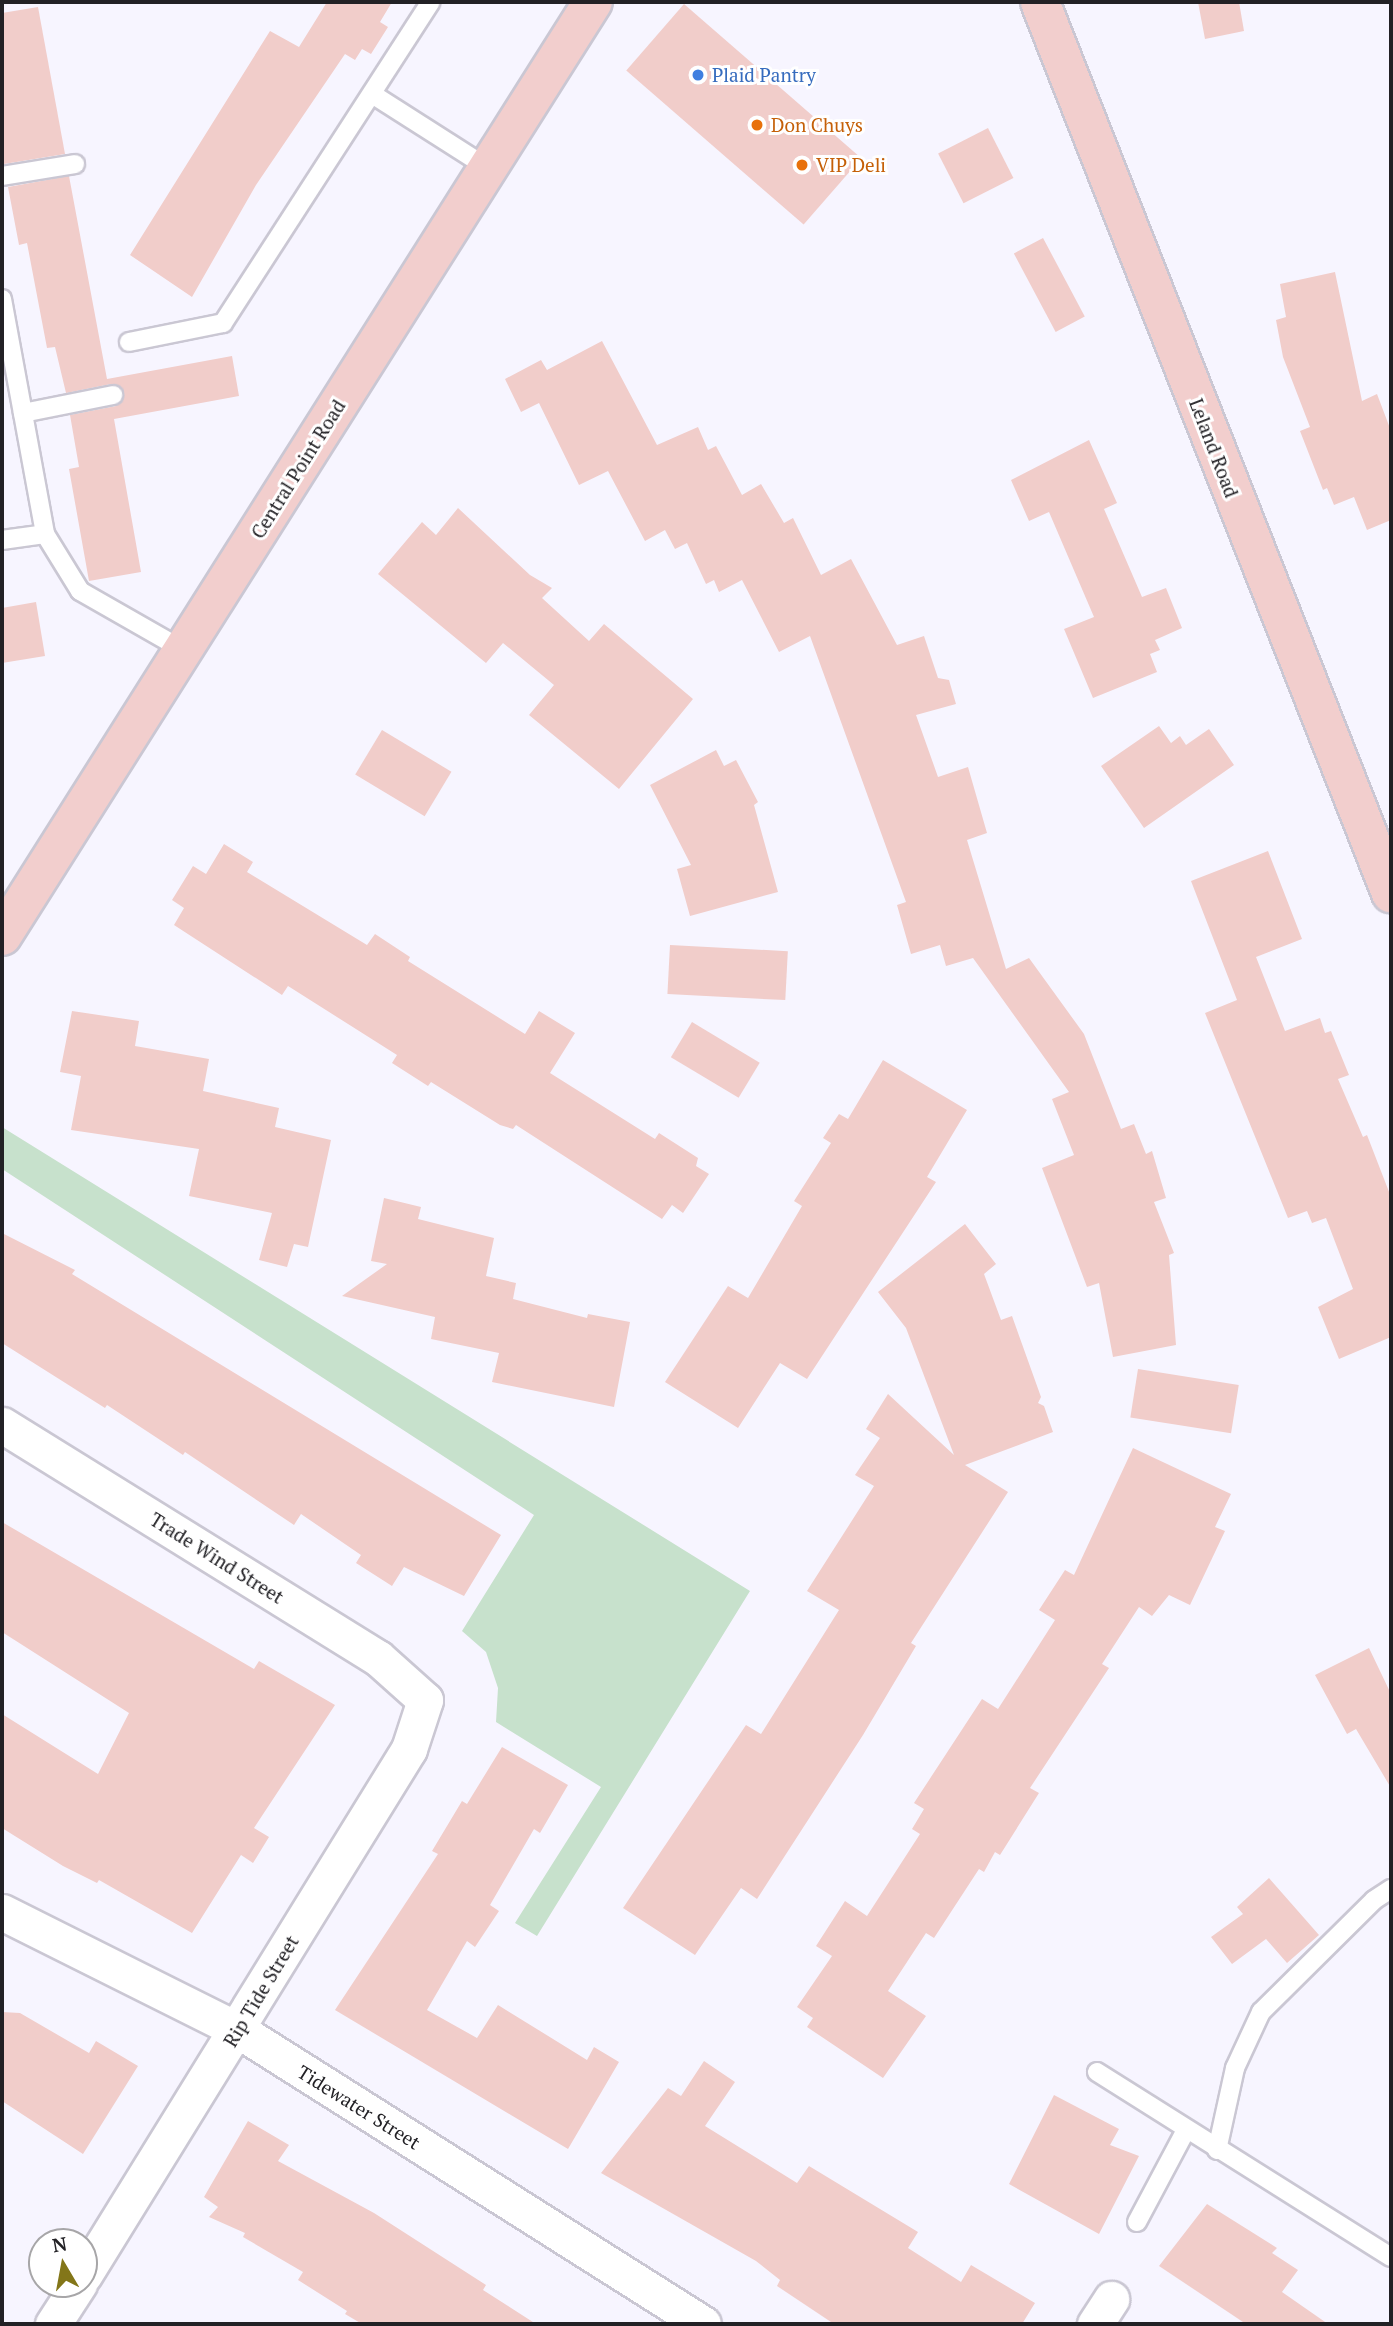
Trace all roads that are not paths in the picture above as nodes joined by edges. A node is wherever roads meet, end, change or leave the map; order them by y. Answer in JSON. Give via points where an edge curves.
{"nodes":[{"id":1,"x":430,"y":2,"type":"edge"},
{"id":2,"x":593,"y":2,"type":"edge"},
{"id":3,"x":1040,"y":2,"type":"edge"},
{"id":4,"x":372,"y":93,"type":"junction"},
{"id":5,"x":75,"y":164,"type":"dead end"},
{"id":6,"x":488,"y":168,"type":"junction"},
{"id":7,"x":2,"y":176,"type":"edge"},
{"id":8,"x":2,"y":299,"type":"edge"},
{"id":9,"x":129,"y":342,"type":"dead end"},
{"id":10,"x":113,"y":395,"type":"dead end"},
{"id":11,"x":23,"y":412,"type":"junction"},
{"id":12,"x":45,"y":534,"type":"junction"},
{"id":13,"x":2,"y":540,"type":"edge"},
{"id":14,"x":185,"y":650,"type":"junction"},
{"id":15,"x":1391,"y":891,"type":"edge"},
{"id":16,"x":2,"y":936,"type":"edge"},
{"id":17,"x":2,"y":1425,"type":"edge"},
{"id":18,"x":425,"y":1700,"type":"joint"},
{"id":19,"x":1391,"y":1889,"type":"edge"},
{"id":20,"x":2,"y":1912,"type":"edge"},
{"id":21,"x":238,"y":2030,"type":"junction"},
{"id":22,"x":1097,"y":2072,"type":"dead end"},
{"id":23,"x":1186,"y":2130,"type":"junction"},
{"id":24,"x":1217,"y":2150,"type":"junction"},
{"id":25,"x":1136,"y":2222,"type":"dead end"},
{"id":26,"x":98,"y":2253,"type":"edge"},
{"id":27,"x":1391,"y":2258,"type":"edge"},
{"id":28,"x":70,"y":2298,"type":"edge"},
{"id":29,"x":53,"y":2324,"type":"edge"},
{"id":30,"x":703,"y":2324,"type":"edge"}],
"edges":[{"from":1,"to":4,"type":"lane"},
{"from":2,"to":6,"type":"street","name":"Central Point Road"},
{"from":3,"to":15,"type":"street","name":"Leland Road"},
{"from":4,"to":6,"type":"lane"},
{"from":4,"to":9,"type":"lane","via":[[223,323]]},
{"from":5,"to":7,"type":"lane"},
{"from":6,"to":14,"type":"street","name":"Central Point Road"},
{"from":8,"to":11,"type":"lane"},
{"from":10,"to":11,"type":"lane"},
{"from":11,"to":12,"type":"lane"},
{"from":12,"to":13,"type":"lane"},
{"from":12,"to":14,"type":"lane","via":[[80,592]]},
{"from":14,"to":16,"type":"street","name":"Central Point Road"},
{"from":17,"to":18,"type":"street","name":"Trade Wind Street","via":[[378,1658]]},
{"from":18,"to":21,"type":"street","name":"Rip Tide Street","via":[[409,1749]]},
{"from":19,"to":24,"type":"lane","via":[[1374,1900],[1261,2012],[1235,2068]]},
{"from":20,"to":21,"type":"street","name":"Tidewater Street"},
{"from":21,"to":26,"type":"street","name":"Rip Tide Street"},
{"from":21,"to":30,"type":"street","name":"Tidewater Street"},
{"from":22,"to":23,"type":"lane"},
{"from":23,"to":24,"type":"lane"},
{"from":23,"to":25,"type":"lane"},
{"from":24,"to":27,"type":"lane"},
{"from":28,"to":29,"type":"street"}]}
